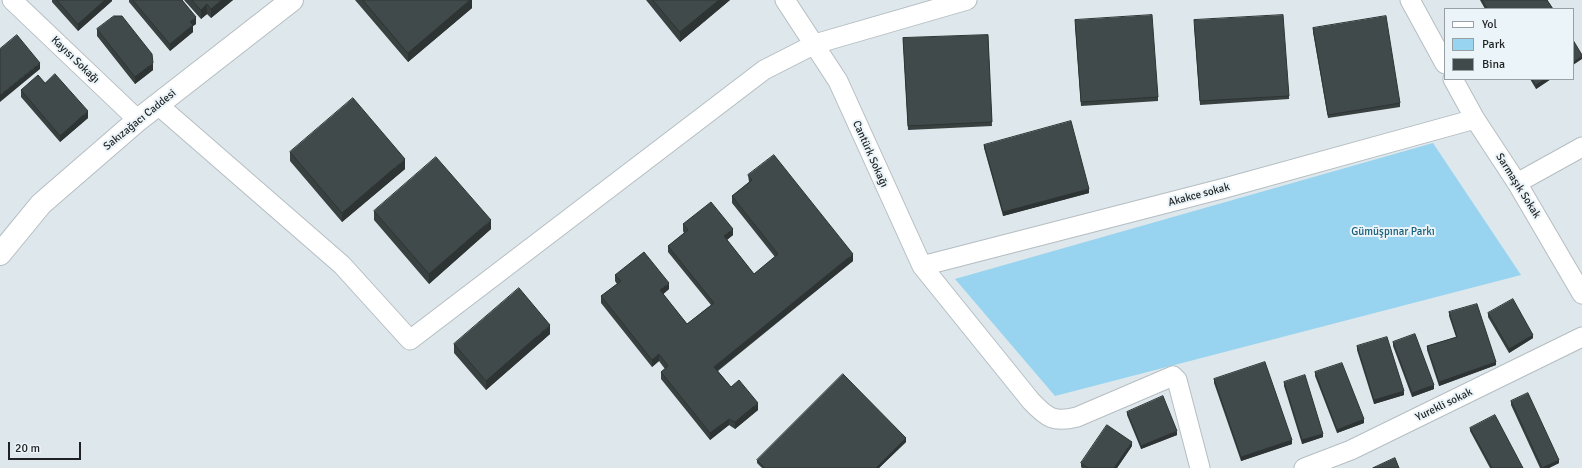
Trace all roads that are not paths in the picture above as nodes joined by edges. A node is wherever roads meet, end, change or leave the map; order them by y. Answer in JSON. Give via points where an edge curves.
{"nodes":[{"id":1,"x":12,"y":0,"type":"edge"},
{"id":2,"x":292,"y":0,"type":"edge"},
{"id":3,"x":785,"y":0,"type":"edge"},
{"id":4,"x":967,"y":0,"type":"edge"},
{"id":5,"x":1410,"y":0,"type":"edge"},
{"id":6,"x":815,"y":44,"type":"junction"},
{"id":7,"x":1444,"y":62,"type":"edge"},
{"id":8,"x":1454,"y":80,"type":"edge"},
{"id":9,"x":157,"y":104,"type":"junction"},
{"id":10,"x":1475,"y":119,"type":"junction"},
{"id":11,"x":138,"y":120,"type":"junction"},
{"id":12,"x":1582,"y":147,"type":"edge"},
{"id":13,"x":1517,"y":183,"type":"junction"},
{"id":14,"x":0,"y":254,"type":"edge"},
{"id":15,"x":922,"y":266,"type":"junction"},
{"id":16,"x":1582,"y":294,"type":"edge"},
{"id":17,"x":1582,"y":336,"type":"edge"},
{"id":18,"x":1200,"y":468,"type":"edge"},
{"id":19,"x":1304,"y":468,"type":"edge"}],
"edges":[{"from":1,"to":11,"type":"street","name":"Kayısı Sokağı"},
{"from":2,"to":9,"type":"street","name":"Sakızağacı Caddesi"},
{"from":3,"to":6,"type":"street","name":"Cantürk Sokağı"},
{"from":4,"to":6,"type":"street"},
{"from":5,"to":7,"type":"street"},
{"from":6,"to":9,"type":"street","via":[[764,70],[410,340],[342,265]]},
{"from":6,"to":15,"type":"street","name":"Cantürk Sokağı","via":[[838,81]]},
{"from":8,"to":10,"type":"street","name":"Sarmaşık Sokak"},
{"from":9,"to":11,"type":"street","name":"Sakızağacı Caddesi"},
{"from":10,"to":13,"type":"street","name":"Sarmaşık Sokak"},
{"from":10,"to":15,"type":"street","name":"Akakce sokak","via":[[1225,188]]},
{"from":11,"to":14,"type":"street","name":"Sakızağacı Caddesi","via":[[41,204]]},
{"from":12,"to":13,"type":"street"},
{"from":13,"to":16,"type":"street","name":"Sarmaşık Sokak"},
{"from":15,"to":18,"type":"street","name":"Cantürk Sokağı","via":[[1030,401],[1052,419],[1077,417],[1173,376],[1178,380]]},
{"from":17,"to":19,"type":"street","name":"Yurekli sokak","via":[[1351,450]]}]}
